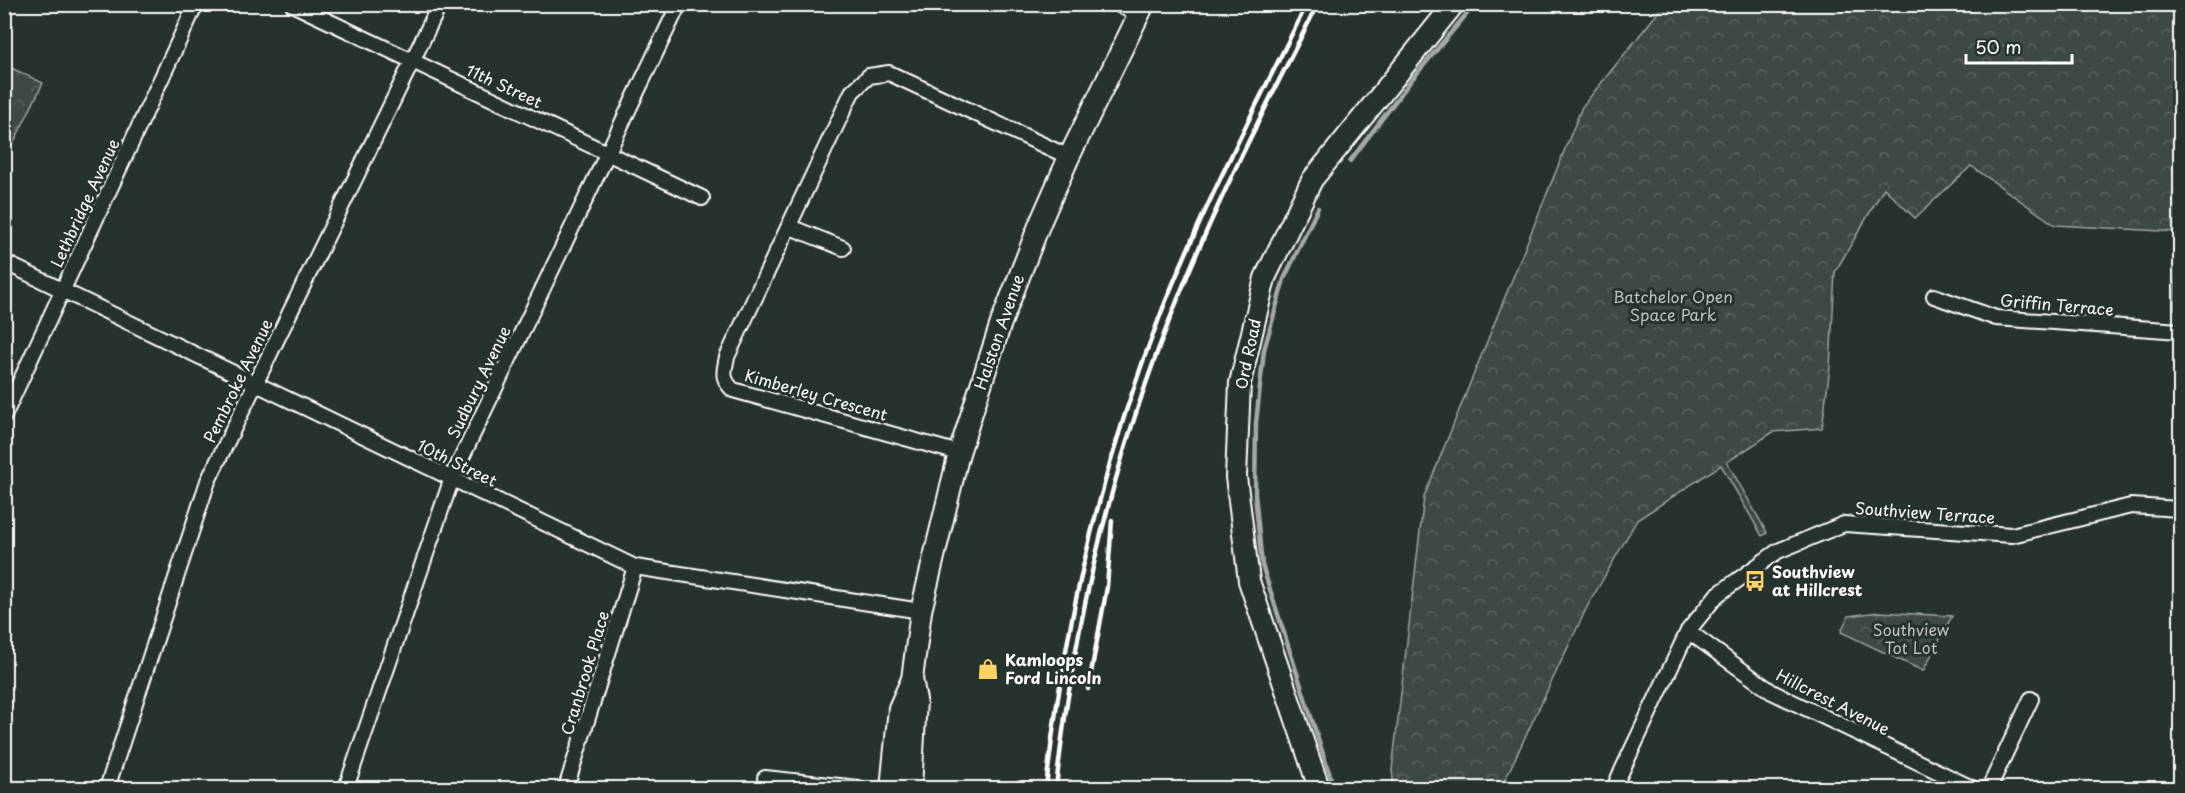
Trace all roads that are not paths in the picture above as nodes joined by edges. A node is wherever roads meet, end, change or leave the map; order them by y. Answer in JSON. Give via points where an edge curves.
{"nodes":[{"id":1,"x":196,"y":4,"type":"edge"},
{"id":2,"x":292,"y":4,"type":"edge"},
{"id":3,"x":440,"y":4,"type":"edge"},
{"id":4,"x":679,"y":4,"type":"edge"},
{"id":5,"x":1454,"y":4,"type":"edge"},
{"id":6,"x":1136,"y":7,"type":"edge"},
{"id":7,"x":413,"y":62,"type":"junction"},
{"id":8,"x":607,"y":153,"type":"junction"},
{"id":9,"x":1069,"y":157,"type":"junction"},
{"id":10,"x":702,"y":198,"type":"dead end"},
{"id":11,"x":790,"y":227,"type":"junction"},
{"id":12,"x":843,"y":248,"type":"dead end"},
{"id":13,"x":4,"y":262,"type":"edge"},
{"id":14,"x":62,"y":290,"type":"junction"},
{"id":15,"x":1934,"y":296,"type":"dead end"},
{"id":16,"x":2181,"y":331,"type":"edge"},
{"id":17,"x":255,"y":384,"type":"junction"},
{"id":18,"x":6,"y":408,"type":"edge"},
{"id":19,"x":959,"y":453,"type":"junction"},
{"id":20,"x":452,"y":478,"type":"junction"},
{"id":21,"x":2181,"y":509,"type":"edge"},
{"id":22,"x":635,"y":567,"type":"junction"},
{"id":23,"x":921,"y":611,"type":"junction"},
{"id":24,"x":1688,"y":631,"type":"junction"},
{"id":25,"x":912,"y":679,"type":"junction"},
{"id":26,"x":2031,"y":699,"type":"dead end"},
{"id":27,"x":765,"y":778,"type":"dead end"},
{"id":28,"x":1617,"y":782,"type":"dead end"},
{"id":29,"x":2181,"y":784,"type":"edge"},
{"id":30,"x":107,"y":789,"type":"edge"},
{"id":31,"x":346,"y":789,"type":"edge"},
{"id":32,"x":566,"y":789,"type":"edge"},
{"id":33,"x":858,"y":789,"type":"edge"},
{"id":34,"x":891,"y":789,"type":"edge"},
{"id":35,"x":911,"y":789,"type":"edge"},
{"id":36,"x":1319,"y":789,"type":"edge"},
{"id":37,"x":1972,"y":789,"type":"edge"},
{"id":38,"x":1989,"y":789,"type":"edge"},
{"id":39,"x":2178,"y":789,"type":"edge"}],
"edges":[{"from":1,"to":14,"type":"street","name":"Lethbridge Avenue"},
{"from":2,"to":7,"type":"street","name":"11th Street"},
{"from":3,"to":7,"type":"street","name":"Pembroke Avenue"},
{"from":4,"to":8,"type":"street","name":"Sudbury Avenue"},
{"from":5,"to":36,"type":"main road","name":"Ord Road","via":[[1312,180],[1265,278],[1240,383],[1236,477],[1249,581]]},
{"from":6,"to":9,"type":"main road","name":"Halston Avenue"},
{"from":7,"to":8,"type":"street","name":"11th Street"},
{"from":7,"to":17,"type":"street","name":"Pembroke Avenue"},
{"from":8,"to":10,"type":"street","name":"11th Street"},
{"from":8,"to":20,"type":"street","name":"Sudbury Avenue"},
{"from":9,"to":11,"type":"street","name":"Kimberley Crescent","via":[[889,73],[869,76],[852,92]]},
{"from":9,"to":19,"type":"main road","name":"Halston Avenue","via":[[1009,302]]},
{"from":11,"to":12,"type":"street"},
{"from":11,"to":19,"type":"street","name":"Kimberley Crescent","via":[[727,357],[725,382],[732,390],[744,394]]},
{"from":13,"to":14,"type":"street","name":"10th Street"},
{"from":14,"to":17,"type":"street","name":"10th Street"},
{"from":14,"to":18,"type":"street","name":"Lethbridge Avenue"},
{"from":15,"to":16,"type":"street","name":"Griffin Terrace","via":[[1996,318]]},
{"from":17,"to":20,"type":"street","name":"10th Street"},
{"from":17,"to":30,"type":"street","name":"Pembroke Avenue","via":[[208,481]]},
{"from":19,"to":23,"type":"main road","name":"Halston Avenue"},
{"from":20,"to":22,"type":"street","name":"10th Street"},
{"from":20,"to":31,"type":"street","name":"Sudbury Avenue"},
{"from":21,"to":24,"type":"street","name":"Southview Terrace","via":[[2131,506],[2012,535],[1844,524],[1778,550],[1717,595]]},
{"from":22,"to":23,"type":"street","name":"10th Street"},
{"from":22,"to":32,"type":"street","name":"Cranbrook Place"},
{"from":23,"to":25,"type":"main road","name":"Halston Avenue"},
{"from":24,"to":28,"type":"street","name":"Southview Terrace"},
{"from":24,"to":37,"type":"street","name":"Hillcrest Avenue","via":[[1772,692]]},
{"from":25,"to":34,"type":"main road","name":"Halston Avenue","via":[[899,708]]},
{"from":25,"to":35,"type":"main road","name":"Halston Avenue","via":[[916,699]]},
{"from":26,"to":38,"type":"street"},
{"from":27,"to":33,"type":"street"},
{"from":29,"to":39,"type":"street"}]}
